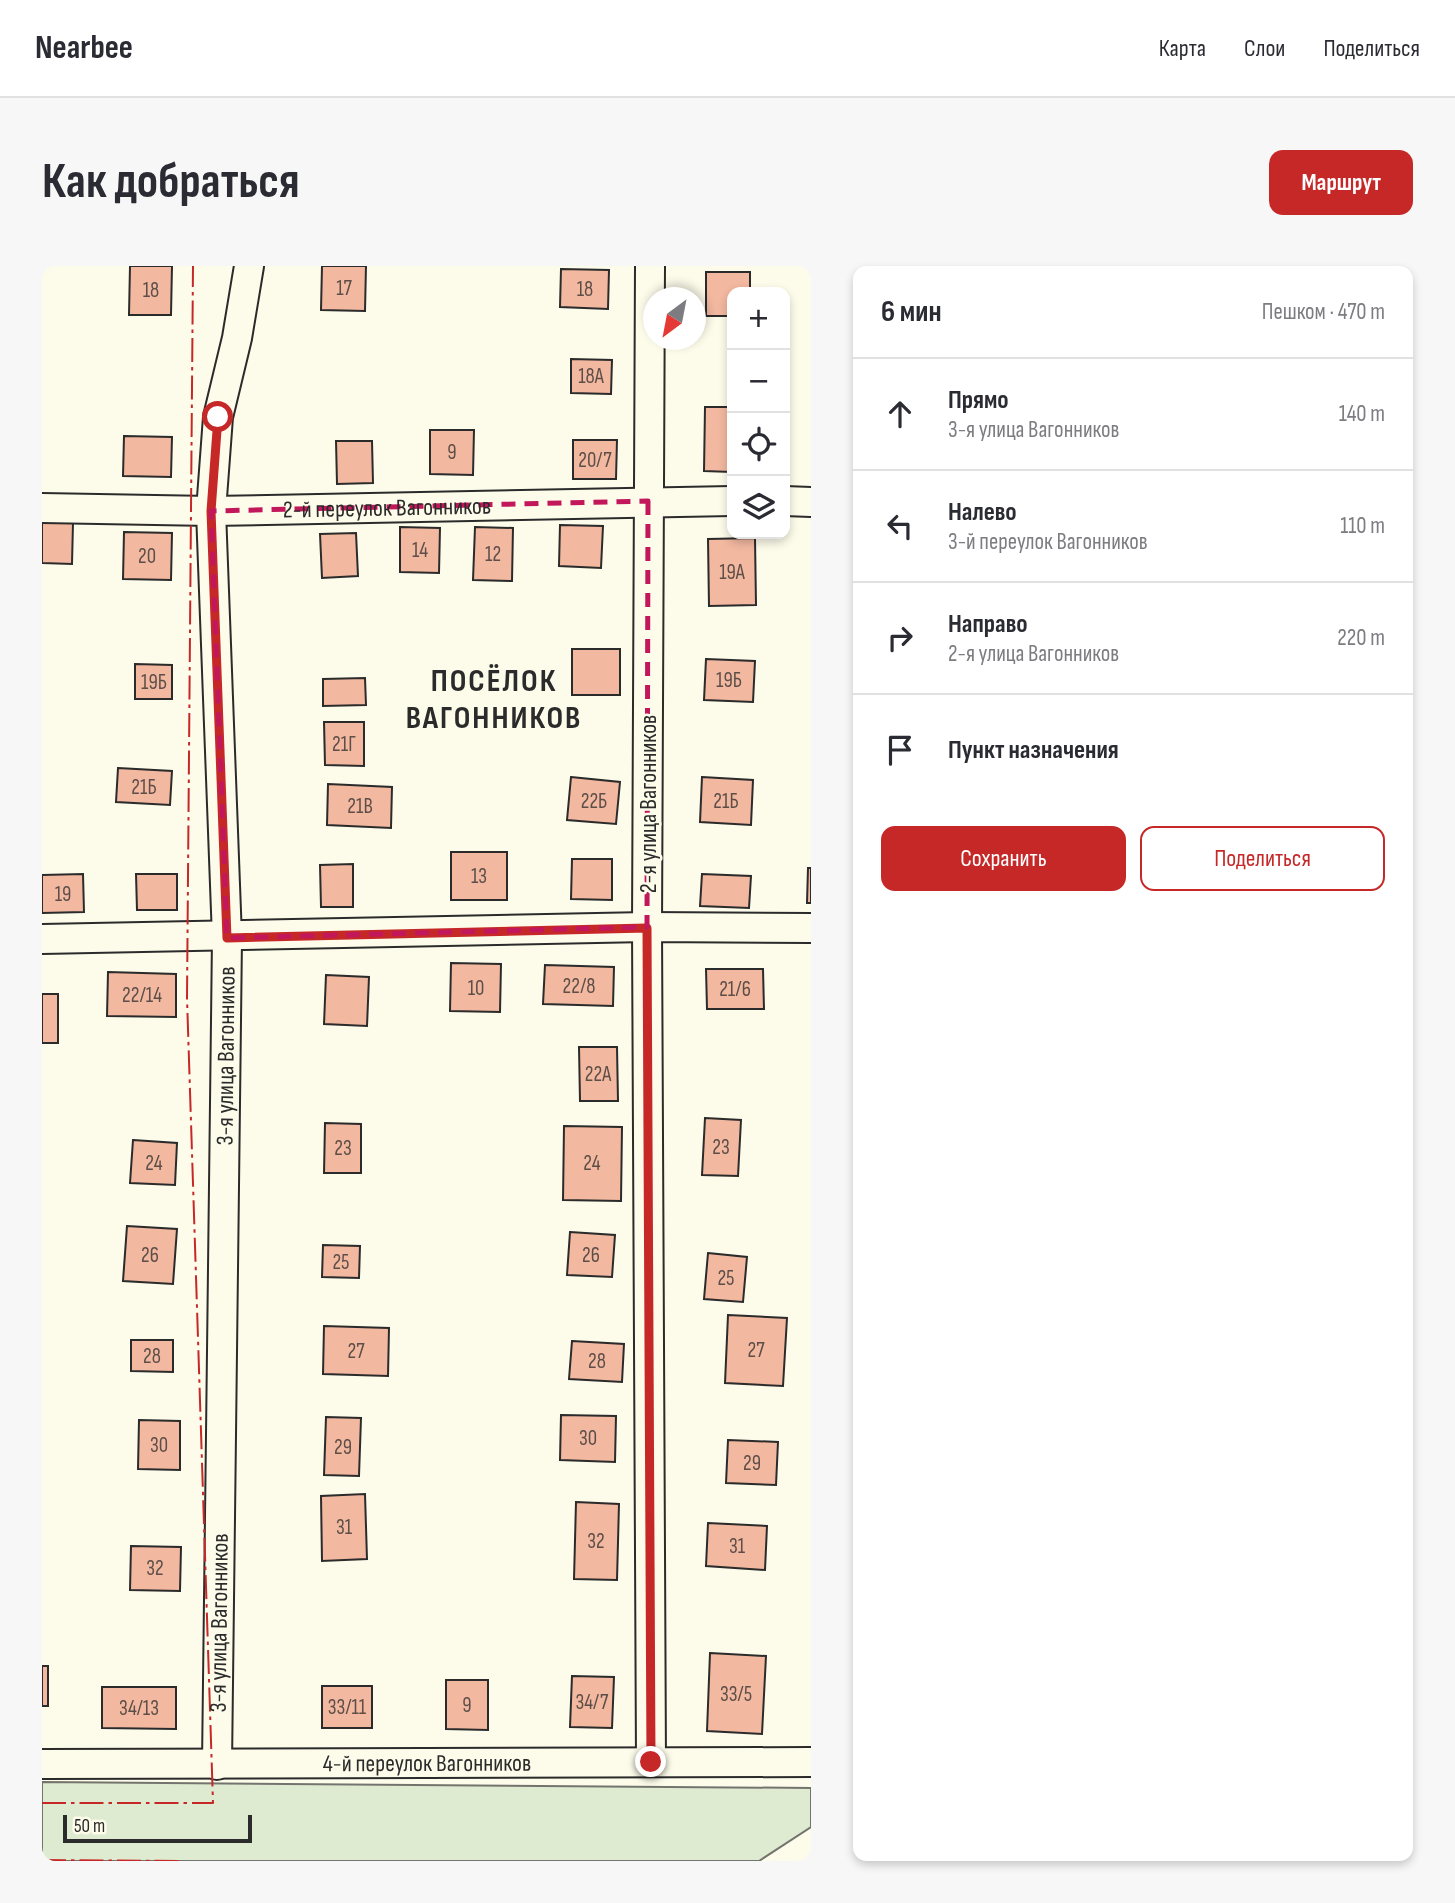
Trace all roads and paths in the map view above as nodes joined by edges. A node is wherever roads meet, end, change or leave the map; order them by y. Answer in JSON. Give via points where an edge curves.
{"nodes":[{"id":1,"x":249,"y":266,"type":"edge"},
{"id":2,"x":650,"y":266,"type":"edge"},
{"id":3,"x":648,"y":501,"type":"junction"},
{"id":4,"x":727,"y":501,"type":"edge"},
{"id":5,"x":790,"y":502,"type":"edge"},
{"id":6,"x":811,"y":502,"type":"edge"},
{"id":7,"x":42,"y":508,"type":"edge"},
{"id":8,"x":211,"y":511,"type":"junction"},
{"id":9,"x":647,"y":928,"type":"junction"},
{"id":10,"x":811,"y":928,"type":"edge"},
{"id":11,"x":227,"y":938,"type":"junction"},
{"id":12,"x":42,"y":939,"type":"edge"},
{"id":13,"x":651,"y":1762,"type":"junction"},
{"id":14,"x":811,"y":1762,"type":"edge"},
{"id":15,"x":42,"y":1764,"type":"edge"},
{"id":16,"x":217,"y":1765,"type":"junction"}],
"edges":[{"from":1,"to":8,"type":"street","name":"3-я улица Вагонников","via":[[218,417]]},
{"from":2,"to":3,"type":"street","name":"2-я улица Вагонников"},
{"from":3,"to":4,"type":"street","name":"2-й переулок Вагонников"},
{"from":3,"to":8,"type":"street","name":"2-й переулок Вагонников"},
{"from":3,"to":9,"type":"street","name":"2-я улица Вагонников"},
{"from":5,"to":6,"type":"street"},
{"from":7,"to":8,"type":"street","name":"2-й переулок Вагонников"},
{"from":8,"to":11,"type":"street","name":"3-я улица Вагонников"},
{"from":9,"to":10,"type":"street"},
{"from":9,"to":11,"type":"street"},
{"from":9,"to":13,"type":"street","name":"2-я улица Вагонников"},
{"from":11,"to":12,"type":"street"},
{"from":11,"to":16,"type":"street","name":"3-я улица Вагонников"},
{"from":13,"to":14,"type":"street","name":"4-й переулок Вагонников"},
{"from":13,"to":16,"type":"street","name":"4-й переулок Вагонников"},
{"from":15,"to":16,"type":"street","name":"4-й переулок Вагонников"}]}
